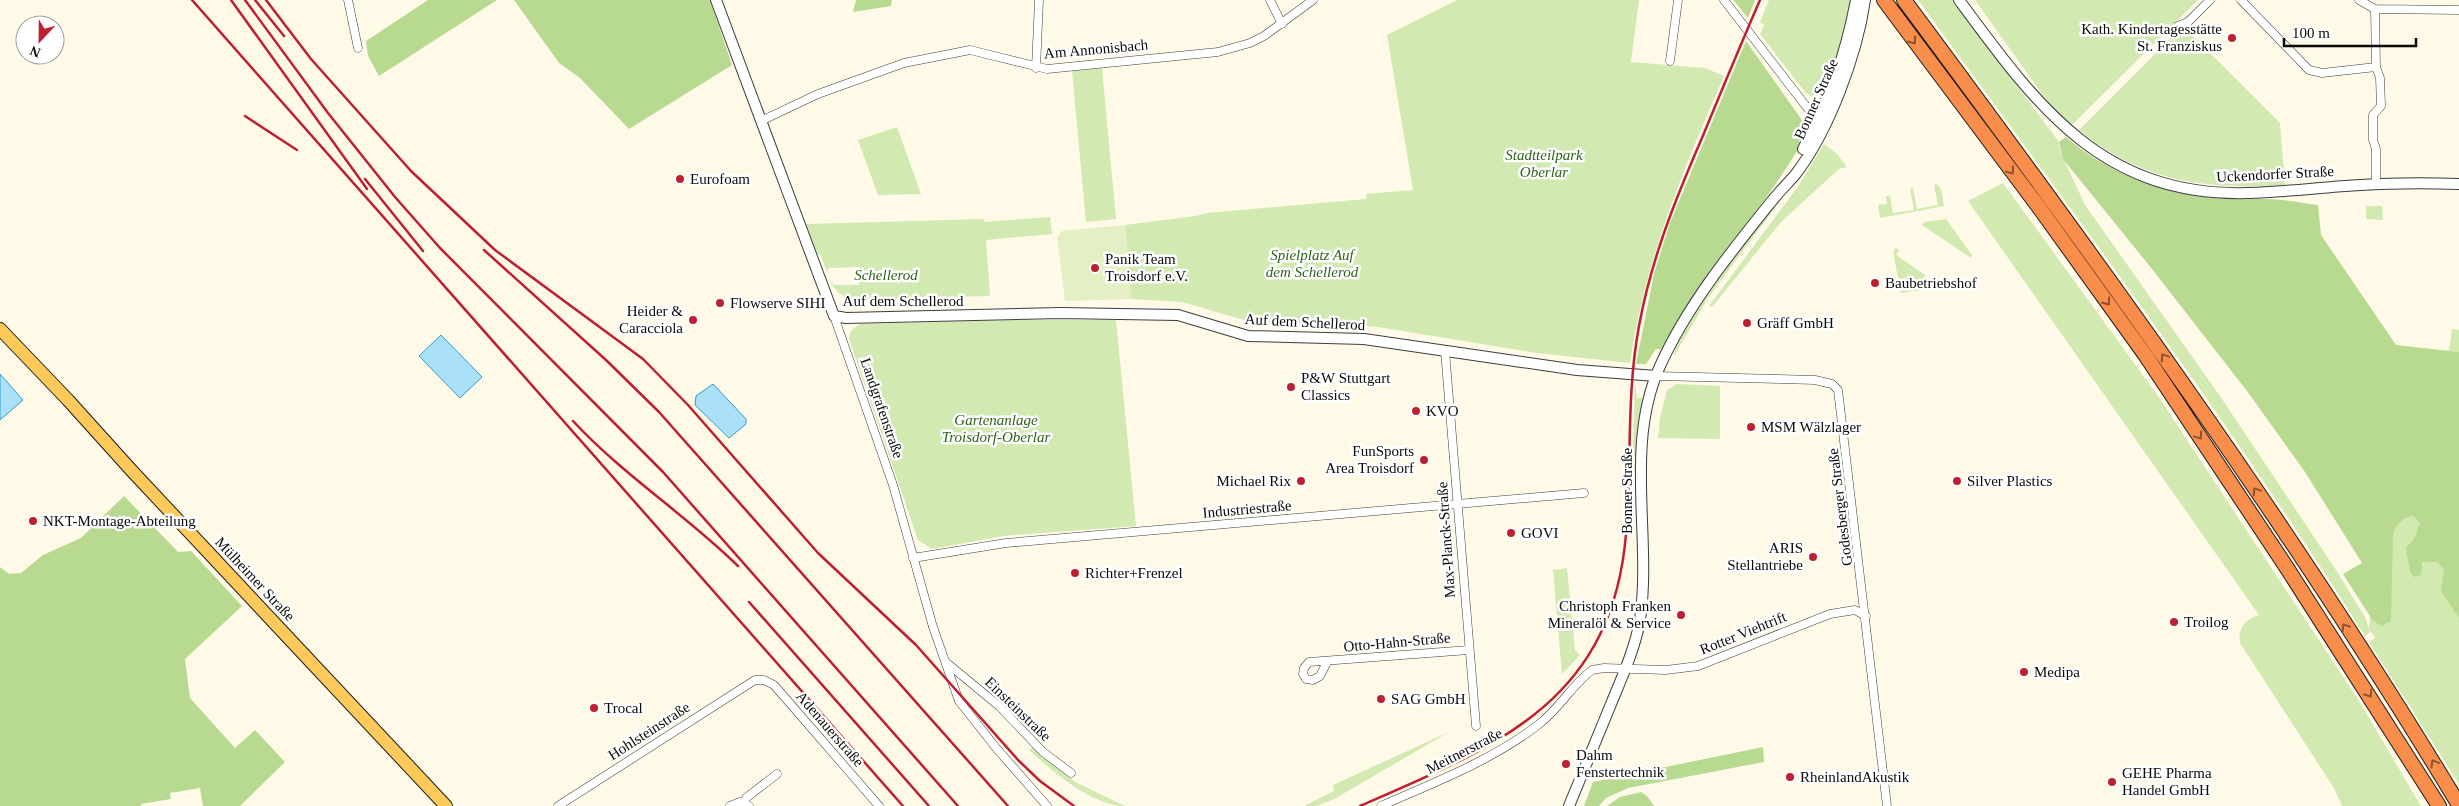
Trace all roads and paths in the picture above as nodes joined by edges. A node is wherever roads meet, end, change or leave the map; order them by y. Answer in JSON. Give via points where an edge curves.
{"nodes":[{"id":1,"x":348,"y":0,"type":"edge"},
{"id":2,"x":716,"y":0,"type":"edge"},
{"id":3,"x":1039,"y":0,"type":"edge"},
{"id":4,"x":1270,"y":0,"type":"edge"},
{"id":5,"x":1313,"y":0,"type":"edge"},
{"id":6,"x":1678,"y":0,"type":"edge"},
{"id":7,"x":1724,"y":0,"type":"edge"},
{"id":8,"x":1856,"y":0,"type":"edge"},
{"id":9,"x":1865,"y":0,"type":"edge"},
{"id":10,"x":1904,"y":0,"type":"edge"},
{"id":11,"x":1959,"y":0,"type":"edge"},
{"id":12,"x":2210,"y":0,"type":"edge"},
{"id":13,"x":2241,"y":0,"type":"edge"},
{"id":14,"x":2359,"y":0,"type":"edge"},
{"id":15,"x":1884,"y":1,"type":"edge"},
{"id":16,"x":2376,"y":9,"type":"junction"},
{"id":17,"x":2459,"y":10,"type":"edge"},
{"id":18,"x":1282,"y":24,"type":"junction"},
{"id":19,"x":2178,"y":26,"type":"dead end"},
{"id":20,"x":358,"y":48,"type":"dead end"},
{"id":21,"x":1670,"y":61,"type":"dead end"},
{"id":22,"x":2376,"y":67,"type":"junction"},
{"id":23,"x":1036,"y":68,"type":"junction"},
{"id":24,"x":761,"y":121,"type":"junction"},
{"id":25,"x":1820,"y":125,"type":"junction"},
{"id":26,"x":2376,"y":184,"type":"junction"},
{"id":27,"x":2459,"y":184,"type":"edge"},
{"id":28,"x":834,"y":316,"type":"junction"},
{"id":29,"x":0,"y":329,"type":"edge"},
{"id":30,"x":1445,"y":351,"type":"junction"},
{"id":31,"x":1656,"y":376,"type":"junction"},
{"id":32,"x":1584,"y":493,"type":"dead end"},
{"id":33,"x":1457,"y":504,"type":"junction"},
{"id":34,"x":913,"y":558,"type":"junction"},
{"id":35,"x":1866,"y":616,"type":"junction"},
{"id":36,"x":1469,"y":650,"type":"junction"},
{"id":37,"x":1327,"y":662,"type":"dead end"},
{"id":38,"x":946,"y":663,"type":"junction"},
{"id":39,"x":1625,"y":669,"type":"junction"},
{"id":40,"x":755,"y":680,"type":"joint"},
{"id":41,"x":1476,"y":726,"type":"dead end"},
{"id":42,"x":776,"y":774,"type":"dead end"},
{"id":43,"x":1071,"y":774,"type":"dead end"},
{"id":44,"x":2423,"y":779,"type":"junction"},
{"id":45,"x":873,"y":799,"type":"junction"},
{"id":46,"x":747,"y":804,"type":"edge"},
{"id":47,"x":2459,"y":805,"type":"edge"},
{"id":48,"x":446,"y":806,"type":"edge"},
{"id":49,"x":558,"y":806,"type":"edge"},
{"id":50,"x":730,"y":806,"type":"edge"},
{"id":51,"x":866,"y":806,"type":"edge"},
{"id":52,"x":879,"y":806,"type":"edge"},
{"id":53,"x":1047,"y":806,"type":"edge"},
{"id":54,"x":1381,"y":806,"type":"edge"},
{"id":55,"x":1569,"y":806,"type":"edge"},
{"id":56,"x":1887,"y":806,"type":"edge"},
{"id":57,"x":2435,"y":806,"type":"edge"},
{"id":58,"x":2439,"y":806,"type":"edge"}],
"edges":[{"from":1,"to":20,"type":"street"},
{"from":2,"to":24,"type":"street","name":"Landgrafenstraße"},
{"from":3,"to":23,"type":"street"},
{"from":4,"to":18,"type":"street"},
{"from":5,"to":18,"type":"street","name":"Am Annonisbach"},
{"from":6,"to":21,"type":"street"},
{"from":7,"to":25,"type":"street"},
{"from":8,"to":25,"type":"street","name":"Bonner Straße","via":[[1840,68]]},
{"from":9,"to":25,"type":"street","name":"Bonner Straße","via":[[1844,82]]},
{"from":47,"to":10,"type":"highway","one_way":true,"via":[[2298,553],[2159,349]]},
{"from":11,"to":26,"type":"street","name":"Uckendorfer Straße","via":[[2014,75],[2055,120],[2101,156],[2135,173],[2173,186],[2222,193]]},
{"from":12,"to":19,"type":"street","via":[[2188,22]]},
{"from":13,"to":22,"type":"street","via":[[2309,70],[2322,73]]},
{"from":14,"to":16,"type":"street"},
{"from":15,"to":44,"type":"highway","one_way":true,"via":[[2146,356]]},
{"from":16,"to":17,"type":"street"},
{"from":16,"to":22,"type":"street"},
{"from":18,"to":23,"type":"street","name":"Am Annonisbach","via":[[1250,43],[1218,52]]},
{"from":22,"to":26,"type":"street","via":[[2380,78],[2381,106],[2373,115]]},
{"from":23,"to":24,"type":"street","name":"Am Annonisbach","via":[[972,49],[904,63],[818,94]]},
{"from":24,"to":28,"type":"street","name":"Landgrafenstraße"},
{"from":25,"to":31,"type":"street","name":"Bonner Straße","via":[[1796,174],[1772,200],[1685,317]]},
{"from":26,"to":27,"type":"street","name":"Uckendorfer Straße"},
{"from":28,"to":30,"type":"street","name":"Auf dem Schellerod","via":[[1158,314],[1197,319],[1248,336],[1364,339]]},
{"from":28,"to":34,"type":"street","name":"Landgrafenstraße","via":[[893,485]]},
{"from":29,"to":48,"type":"main road","name":"Mülheimer Straße"},
{"from":30,"to":31,"type":"street","name":"Auf dem Schellerod","via":[[1577,370]]},
{"from":30,"to":33,"type":"street","name":"Max-Planck-Straße"},
{"from":31,"to":35,"type":"street","name":"Godesberger Straße","via":[[1815,380],[1836,386],[1840,396]]},
{"from":31,"to":39,"type":"street","name":"Bonner Straße","via":[[1642,438],[1641,610],[1635,642]]},
{"from":32,"to":33,"type":"street","name":"Industriestraße"},
{"from":33,"to":34,"type":"street","name":"Industriestraße","via":[[1006,543]]},
{"from":33,"to":36,"type":"street","name":"Max-Planck-Straße"},
{"from":34,"to":38,"type":"street","name":"Landgrafenstraße"},
{"from":35,"to":39,"type":"street","name":"Rotter Viehtrift","via":[[1855,610],[1830,614],[1698,666]]},
{"from":35,"to":56,"type":"street","name":"Godesberger Straße"},
{"from":36,"to":37,"type":"street","name":"Otto-Hahn-Straße"},
{"from":36,"to":41,"type":"street","name":"Max-Planck-Straße"},
{"from":38,"to":43,"type":"street","name":"Einsteinstraße","via":[[999,706],[1043,752]]},
{"from":38,"to":53,"type":"street","name":"Landgrafenstraße","via":[[959,701]]},
{"from":39,"to":54,"type":"street","name":"Meitnerstraße","via":[[1592,670],[1540,724],[1525,734],[1486,759]]},
{"from":39,"to":55,"type":"street","name":"Bonner Straße"},
{"from":40,"to":45,"type":"street","name":"Adenauerstraße","via":[[774,685]]},
{"from":40,"to":49,"type":"street","name":"Hohlsteinstraße"},
{"from":42,"to":46,"type":"street","via":[[746,798]]},
{"from":44,"to":57,"type":"highway"},
{"from":44,"to":58,"type":"highway"},
{"from":45,"to":51,"type":"street"},
{"from":45,"to":52,"type":"street","name":"Adenauerstraße"},
{"from":46,"to":50,"type":"street","via":[[736,802]]}]}
